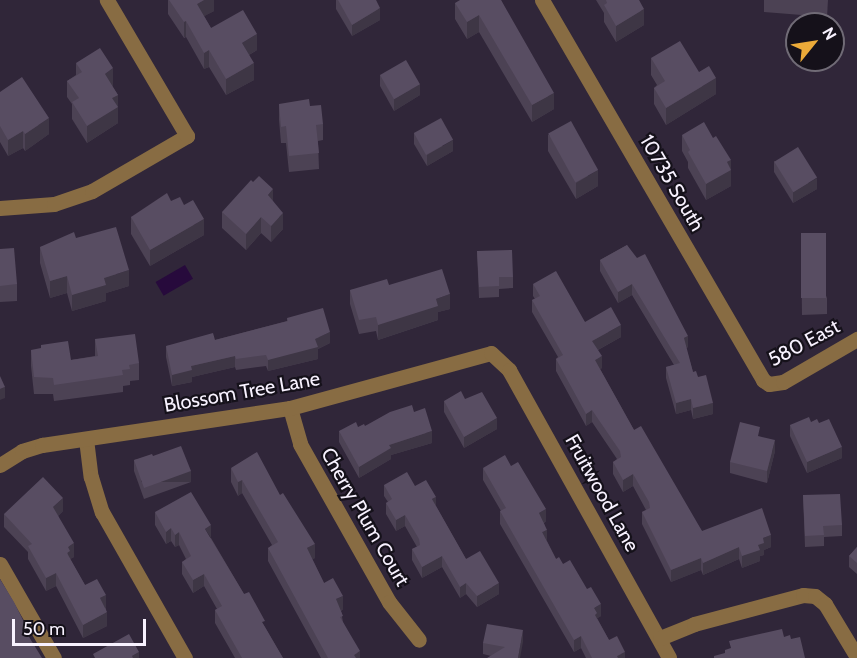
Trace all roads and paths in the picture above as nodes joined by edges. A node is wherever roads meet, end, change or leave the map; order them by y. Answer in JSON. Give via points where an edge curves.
{"nodes":[{"id":1,"x":107,"y":0,"type":"edge"},
{"id":2,"x":542,"y":0,"type":"edge"},
{"id":3,"x":0,"y":208,"type":"edge"},
{"id":4,"x":857,"y":339,"type":"edge"},
{"id":5,"x":491,"y":353,"type":"joint"},
{"id":6,"x":770,"y":384,"type":"joint"},
{"id":7,"x":290,"y":408,"type":"junction"},
{"id":8,"x":86,"y":439,"type":"junction"},
{"id":9,"x":0,"y":465,"type":"edge"},
{"id":10,"x":0,"y":564,"type":"edge"},
{"id":11,"x":660,"y":638,"type":"junction"},
{"id":12,"x":419,"y":640,"type":"dead end"},
{"id":13,"x":857,"y":657,"type":"edge"},
{"id":14,"x":54,"y":658,"type":"edge"},
{"id":15,"x":185,"y":658,"type":"edge"},
{"id":16,"x":669,"y":658,"type":"edge"}],
"edges":[{"from":1,"to":3,"type":"street","via":[[187,136],[92,191],[54,204]]},
{"from":2,"to":6,"type":"street","name":"10735 South","via":[[754,368]]},
{"from":4,"to":6,"type":"street","name":"580 East","via":[[789,379]]},
{"from":5,"to":7,"type":"street","name":"Blossom Tree Lane"},
{"from":5,"to":11,"type":"street","name":"Fruitwood Lane","via":[[509,370]]},
{"from":7,"to":8,"type":"street","name":"Blossom Tree Lane"},
{"from":7,"to":12,"type":"street","name":"Cherry Plum Court","via":[[300,444],[389,602]]},
{"from":8,"to":9,"type":"street","name":"Blossom Tree Lane","via":[[42,445]]},
{"from":8,"to":15,"type":"street","via":[[91,477],[102,512]]},
{"from":10,"to":14,"type":"street"},
{"from":11,"to":13,"type":"street","via":[[694,624],[803,595],[815,596],[825,604]]},
{"from":11,"to":16,"type":"street","name":"Fruitwood Lane"}]}
